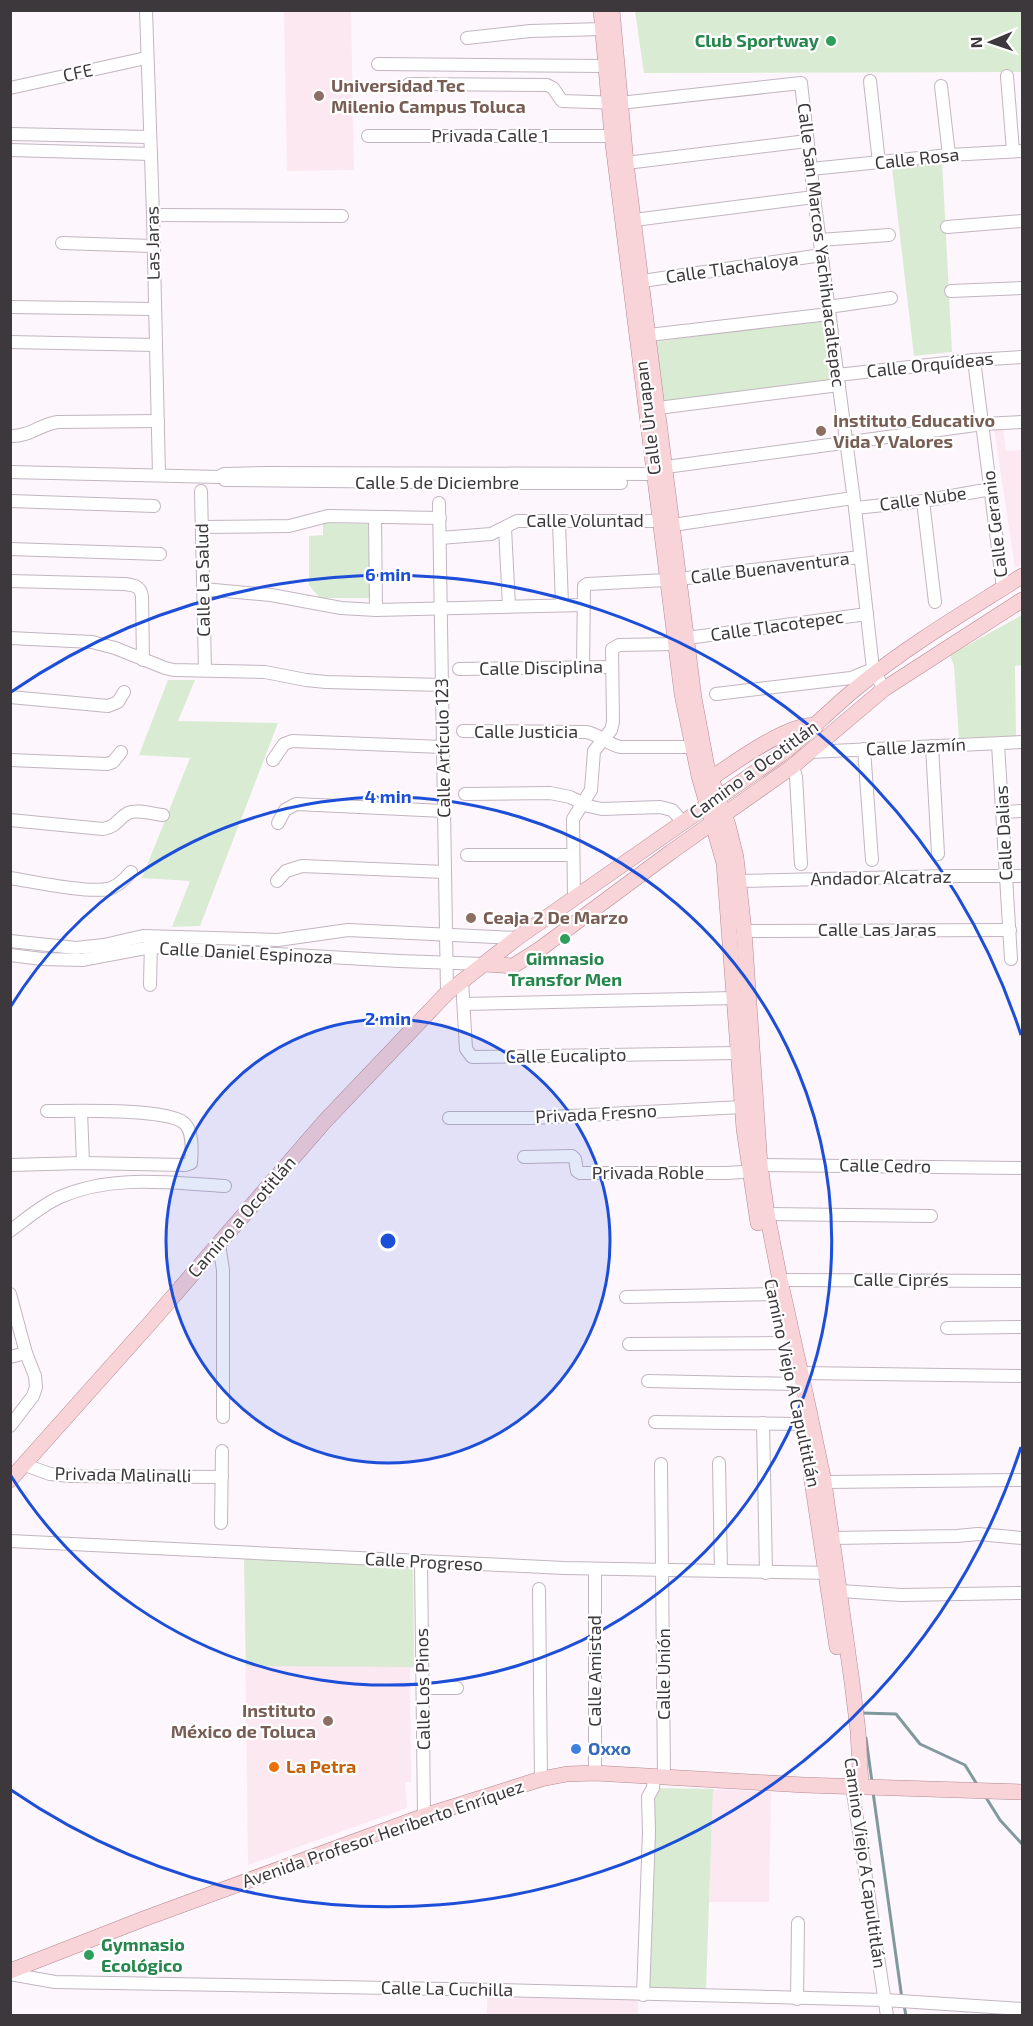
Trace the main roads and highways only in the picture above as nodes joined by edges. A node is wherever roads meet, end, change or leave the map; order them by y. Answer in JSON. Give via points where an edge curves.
{"nodes":[{"id":1,"x":601,"y":10,"type":"edge"},
{"id":2,"x":612,"y":10,"type":"edge"},
{"id":3,"x":614,"y":104,"type":"junction"},
{"id":4,"x":659,"y":475,"type":"junction"},
{"id":5,"x":1023,"y":576,"type":"edge"},
{"id":6,"x":1023,"y":600,"type":"edge"},
{"id":7,"x":681,"y":641,"type":"junction"},
{"id":8,"x":816,"y":726,"type":"junction"},
{"id":9,"x":707,"y":782,"type":"junction"},
{"id":10,"x":713,"y":802,"type":"junction"},
{"id":11,"x":718,"y":819,"type":"junction"},
{"id":12,"x":484,"y":964,"type":"junction"},
{"id":13,"x":755,"y":1168,"type":"junction"},
{"id":14,"x":776,"y":1287,"type":"junction"},
{"id":15,"x":797,"y":1378,"type":"junction"},
{"id":16,"x":10,"y":1480,"type":"edge"},
{"id":17,"x":831,"y":1573,"type":"junction"},
{"id":18,"x":856,"y":1786,"type":"junction"},
{"id":19,"x":1023,"y":1792,"type":"edge"},
{"id":20,"x":10,"y":1972,"type":"edge"}],
"edges":[{"from":1,"to":3,"type":"main road","name":"Calle Uruapan"},
{"from":2,"to":3,"type":"main road","name":"Calle Uruapan"},
{"from":3,"to":4,"type":"main road","name":"Calle Uruapan","via":[[612,136]]},
{"from":3,"to":4,"type":"main road","name":"Calle Uruapan","via":[[627,163],[658,408]]},
{"from":4,"to":7,"type":"main road","name":"Calle Uruapan"},
{"from":5,"to":8,"type":"main road","name":"Camino a Ocotitlán","via":[[938,627],[874,672]]},
{"from":6,"to":11,"type":"main road","name":"Camino a Ocotitlán","via":[[884,690],[793,766]]},
{"from":7,"to":9,"type":"main road","name":"Calle Uruapan"},
{"from":7,"to":9,"type":"main road","name":"Calle Uruapan","via":[[692,747]]},
{"from":8,"to":9,"type":"main road","via":[[786,732]]},
{"from":8,"to":10,"type":"main road","name":"Camino a Ocotitlán"},
{"from":9,"to":10,"type":"main road","name":"Calle Uruapan"},
{"from":10,"to":11,"type":"main road","name":"Calle Uruapan"},
{"from":10,"to":12,"type":"main road","name":"Camino a Ocotitlán"},
{"from":11,"to":12,"type":"main road","name":"Camino a Ocotitlán","via":[[517,964]]},
{"from":11,"to":13,"type":"main road","name":"Camino Viejo A Capultitlán","via":[[742,1107]]},
{"from":11,"to":13,"type":"main road","name":"Camino Viejo A Capultitlán","via":[[734,845],[739,881]]},
{"from":12,"to":16,"type":"main road","name":"Camino a Ocotitlán","via":[[447,993],[325,1121]]},
{"from":13,"to":14,"type":"main road","name":"Camino Viejo A Capultitlán"},
{"from":13,"to":14,"type":"main road","name":"Camino Viejo A Capultitlán","via":[[767,1214]]},
{"from":14,"to":15,"type":"main road","name":"Camino Viejo A Capultitlán"},
{"from":14,"to":15,"type":"main road","name":"Camino Viejo A Capultitlán","via":[[784,1343]]},
{"from":15,"to":17,"type":"main road","name":"Camino Viejo A Capultitlán"},
{"from":15,"to":17,"type":"main road","name":"Camino Viejo A Capultitlán","via":[[824,1482],[832,1538]]},
{"from":17,"to":18,"type":"main road","name":"Camino Viejo A Capultitlán"},
{"from":17,"to":18,"type":"main road","name":"Camino Viejo A Capultitlán","via":[[840,1592],[856,1712]]},
{"from":18,"to":19,"type":"main road","name":"Avenida Profesor Heriberto Enríquez"},
{"from":18,"to":20,"type":"main road","name":"Avenida Profesor Heriberto Enríquez","via":[[595,1773],[541,1779],[424,1816]]}]}
